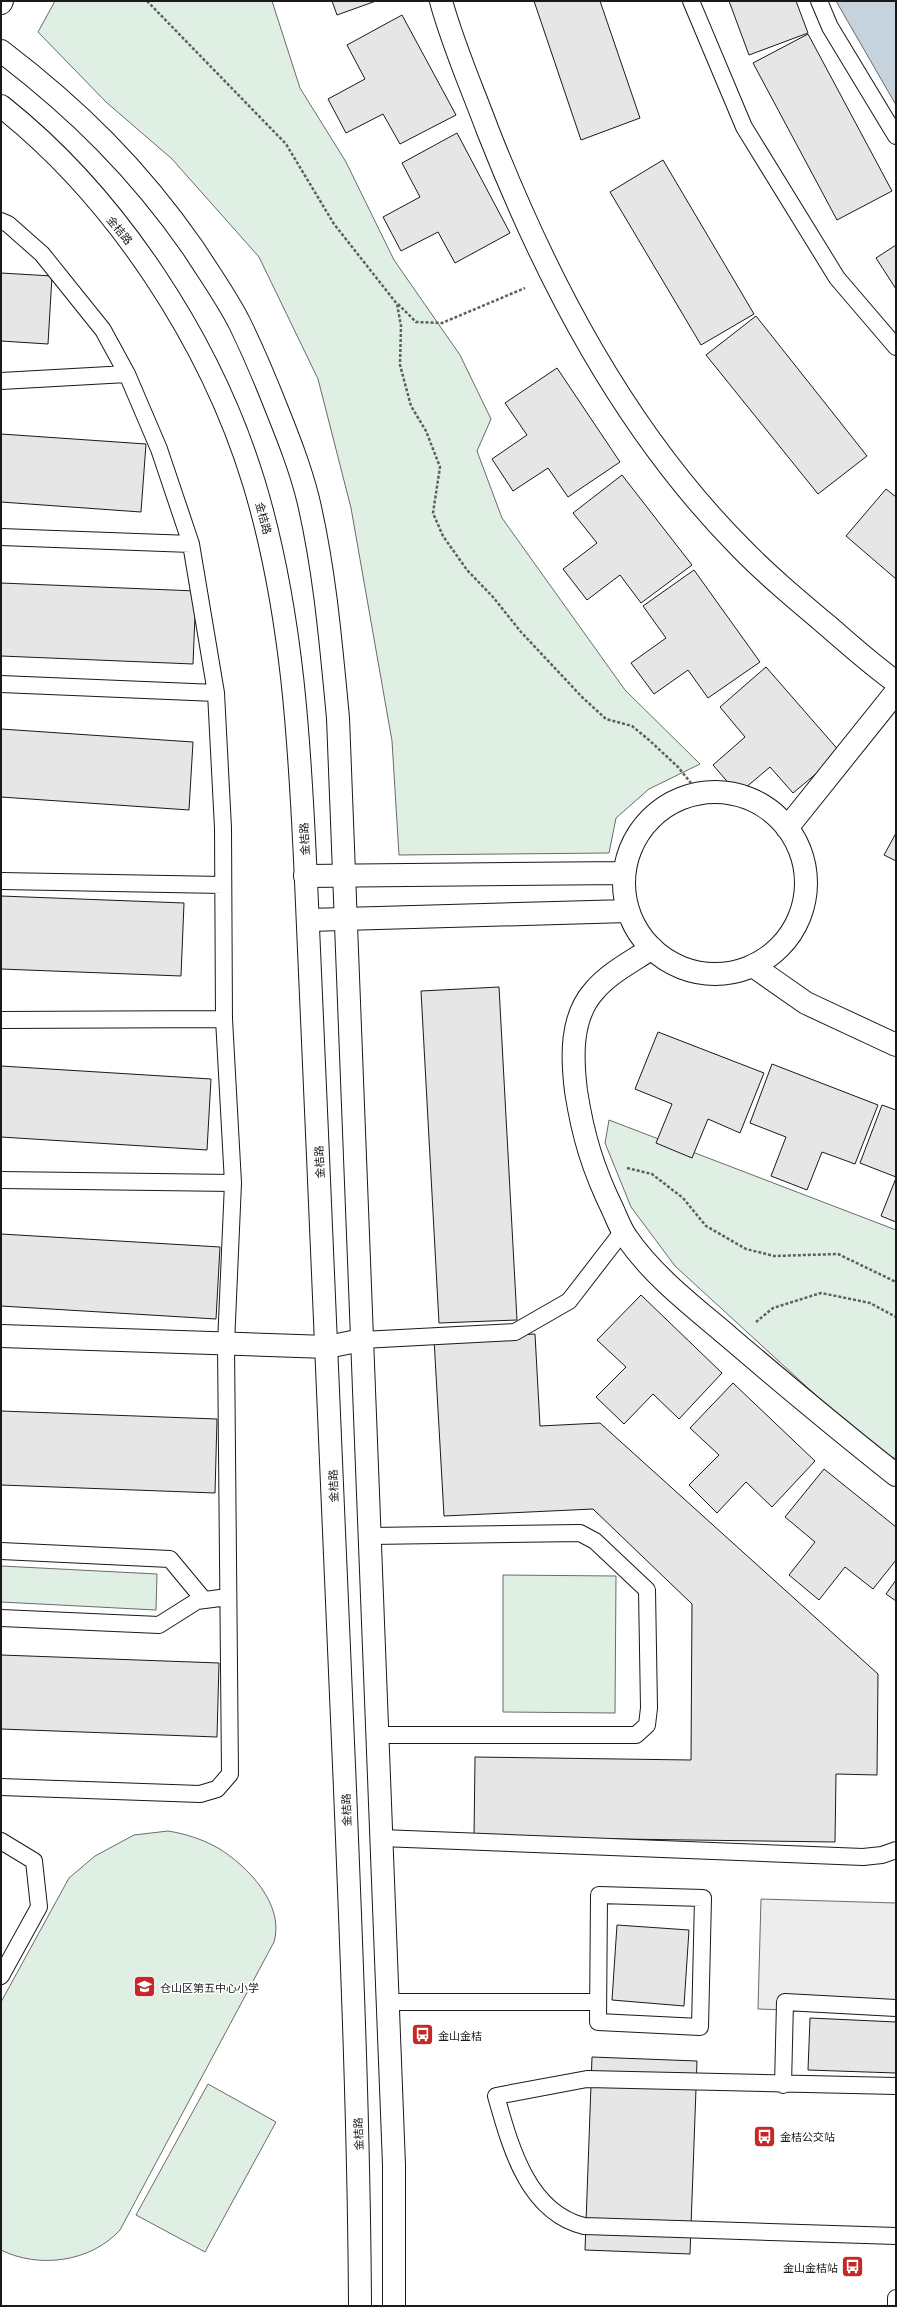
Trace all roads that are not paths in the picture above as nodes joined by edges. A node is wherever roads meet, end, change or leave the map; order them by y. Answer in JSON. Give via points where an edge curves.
{"nodes":[{"id":1,"x":441,"y":1,"type":"edge"},
{"id":2,"x":691,"y":1,"type":"edge"},
{"id":3,"x":819,"y":1,"type":"edge"},
{"id":4,"x":1,"y":51,"type":"edge"},
{"id":5,"x":1,"y":106,"type":"edge"},
{"id":6,"x":896,"y":136,"type":"edge"},
{"id":7,"x":1,"y":221,"type":"edge"},
{"id":8,"x":896,"y":347,"type":"edge"},
{"id":9,"x":127,"y":374,"type":"junction"},
{"id":10,"x":1,"y":381,"type":"edge"},
{"id":11,"x":1,"y":537,"type":"edge"},
{"id":12,"x":191,"y":544,"type":"junction"},
{"id":13,"x":896,"y":682,"type":"edge"},
{"id":14,"x":1,"y":684,"type":"edge"},
{"id":15,"x":896,"y":692,"type":"edge"},
{"id":16,"x":216,"y":693,"type":"junction"},
{"id":17,"x":787,"y":828,"type":"junction"},
{"id":18,"x":624,"y":872,"type":"junction"},
{"id":19,"x":306,"y":876,"type":"junction"},
{"id":20,"x":344,"y":876,"type":"junction"},
{"id":21,"x":1,"y":881,"type":"edge"},
{"id":22,"x":223,"y":884,"type":"junction"},
{"id":23,"x":628,"y":911,"type":"junction"},
{"id":24,"x":345,"y":919,"type":"junction"},
{"id":25,"x":308,"y":920,"type":"junction"},
{"id":26,"x":652,"y":948,"type":"junction"},
{"id":27,"x":753,"y":966,"type":"junction"},
{"id":28,"x":224,"y":1019,"type":"junction"},
{"id":29,"x":1,"y":1020,"type":"edge"},
{"id":30,"x":896,"y":1045,"type":"edge"},
{"id":31,"x":1,"y":1180,"type":"edge"},
{"id":32,"x":234,"y":1182,"type":"junction"},
{"id":33,"x":623,"y":1231,"type":"junction"},
{"id":34,"x":1,"y":1336,"type":"edge"},
{"id":35,"x":362,"y":1340,"type":"junction"},
{"id":36,"x":226,"y":1344,"type":"junction"},
{"id":37,"x":327,"y":1347,"type":"junction"},
{"id":38,"x":896,"y":1475,"type":"edge"},
{"id":39,"x":370,"y":1536,"type":"junction"},
{"id":40,"x":1,"y":1550,"type":"edge"},
{"id":41,"x":228,"y":1597,"type":"junction"},
{"id":42,"x":204,"y":1600,"type":"junction"},
{"id":43,"x":1,"y":1618,"type":"edge"},
{"id":44,"x":377,"y":1735,"type":"junction"},
{"id":45,"x":1,"y":1787,"type":"edge"},
{"id":46,"x":382,"y":1838,"type":"junction"},
{"id":47,"x":1,"y":1841,"type":"edge"},
{"id":48,"x":896,"y":1850,"type":"edge"},
{"id":49,"x":1,"y":1976,"type":"edge"},
{"id":50,"x":388,"y":2002,"type":"junction"},
{"id":51,"x":598,"y":2002,"type":"junction"},
{"id":52,"x":896,"y":2008,"type":"edge"},
{"id":53,"x":784,"y":2085,"type":"junction"},
{"id":54,"x":896,"y":2086,"type":"edge"},
{"id":55,"x":896,"y":2236,"type":"edge"},
{"id":56,"x":896,"y":2298,"type":"edge"},
{"id":57,"x":360,"y":2306,"type":"edge"},
{"id":58,"x":394,"y":2306,"type":"edge"},
{"id":59,"x":896,"y":2306,"type":"edge"}],
"edges":[{"from":1,"to":13,"type":"main road","via":[[511,189],[573,318],[602,367],[651,440],[737,544],[778,584]]},
{"from":2,"to":8,"type":"lane","via":[[744,127],[837,278]]},
{"from":3,"to":6,"type":"lane","via":[[830,27]]},
{"from":4,"to":20,"type":"main road","via":[[45,84],[90,126],[130,166],[171,217],[240,323],[268,387],[290,443],[307,497],[319,554],[338,718]]},
{"from":5,"to":19,"type":"main road","name":"金桔路","via":[[57,156],[141,255],[207,365],[234,423],[271,545],[283,609],[297,734]]},
{"from":7,"to":9,"type":"lane","via":[[8,224],[42,254],[103,330]]},
{"from":9,"to":10,"type":"lane"},
{"from":9,"to":12,"type":"lane","via":[[159,449]]},
{"from":11,"to":12,"type":"lane"},
{"from":12,"to":16,"type":"lane"},
{"from":14,"to":16,"type":"lane"},
{"from":15,"to":17,"type":"main road"},
{"from":16,"to":22,"type":"lane","via":[[223,828]]},
{"from":17,"to":18,"type":"main road","via":[[778,815],[751,798],[720,791],[689,794],[663,807],[641,827],[628,853]]},
{"from":17,"to":27,"type":"main road","via":[[796,840],[807,870],[806,902],[794,931],[774,954]]},
{"from":18,"to":20,"type":"main road"},
{"from":18,"to":23,"type":"main road","via":[[623,882]]},
{"from":19,"to":20,"type":"main road"},
{"from":19,"to":25,"type":"main road","name":"金桔路"},
{"from":20,"to":24,"type":"main road"},
{"from":21,"to":22,"type":"lane"},
{"from":22,"to":28,"type":"lane"},
{"from":23,"to":24,"type":"main road"},
{"from":23,"to":26,"type":"main road","via":[[641,937]]},
{"from":24,"to":25,"type":"main road"},
{"from":24,"to":35,"type":"main road"},
{"from":25,"to":37,"type":"main road","name":"金桔路"},
{"from":26,"to":27,"type":"main road","via":[[662,958],[688,970],[717,975],[746,970]]},
{"from":26,"to":33,"type":"main road","via":[[593,992],[578,1021],[573,1042],[580,1119],[590,1159]]},
{"from":27,"to":30,"type":"main road","via":[[806,1003]]},
{"from":28,"to":29,"type":"lane"},
{"from":28,"to":32,"type":"lane"},
{"from":31,"to":32,"type":"lane"},
{"from":32,"to":36,"type":"lane"},
{"from":33,"to":35,"type":"lane","via":[[569,1301],[515,1332]]},
{"from":33,"to":38,"type":"main road","via":[[650,1265],[684,1299]]},
{"from":34,"to":36,"type":"main road"},
{"from":35,"to":37,"type":"main road"},
{"from":35,"to":39,"type":"main road"},
{"from":36,"to":37,"type":"main road"},
{"from":36,"to":41,"type":"lane"},
{"from":37,"to":57,"type":"main road","name":"金桔路","via":[[359,2166]]},
{"from":39,"to":44,"type":"main road"},
{"from":39,"to":44,"type":"lane","via":[[580,1534],[595,1541],[647,1590],[649,1708],[647,1725],[636,1735]]},
{"from":40,"to":42,"type":"lane","via":[[170,1559]]},
{"from":41,"to":42,"type":"lane"},
{"from":41,"to":45,"type":"lane","via":[[230,1774],[217,1789],[200,1794]]},
{"from":42,"to":43,"type":"lane","via":[[197,1601],[159,1624]]},
{"from":44,"to":46,"type":"main road"},
{"from":46,"to":48,"type":"lane","via":[[863,1857]]},
{"from":46,"to":50,"type":"main road"},
{"from":47,"to":49,"type":"lane","via":[[34,1861],[39,1907]]},
{"from":50,"to":51,"type":"lane"},
{"from":50,"to":58,"type":"main road","via":[[394,2165]]},
{"from":51,"to":51,"type":"lane","via":[[599,1895],[703,1898],[700,2027],[598,2022]]},
{"from":52,"to":53,"type":"lane","via":[[785,2002]]},
{"from":53,"to":54,"type":"lane"},
{"from":53,"to":55,"type":"lane","via":[[587,2079],[496,2096],[513,2153],[528,2180],[544,2202],[556,2214],[571,2223],[584,2226]]},
{"from":56,"to":59,"type":"lane"}]}
